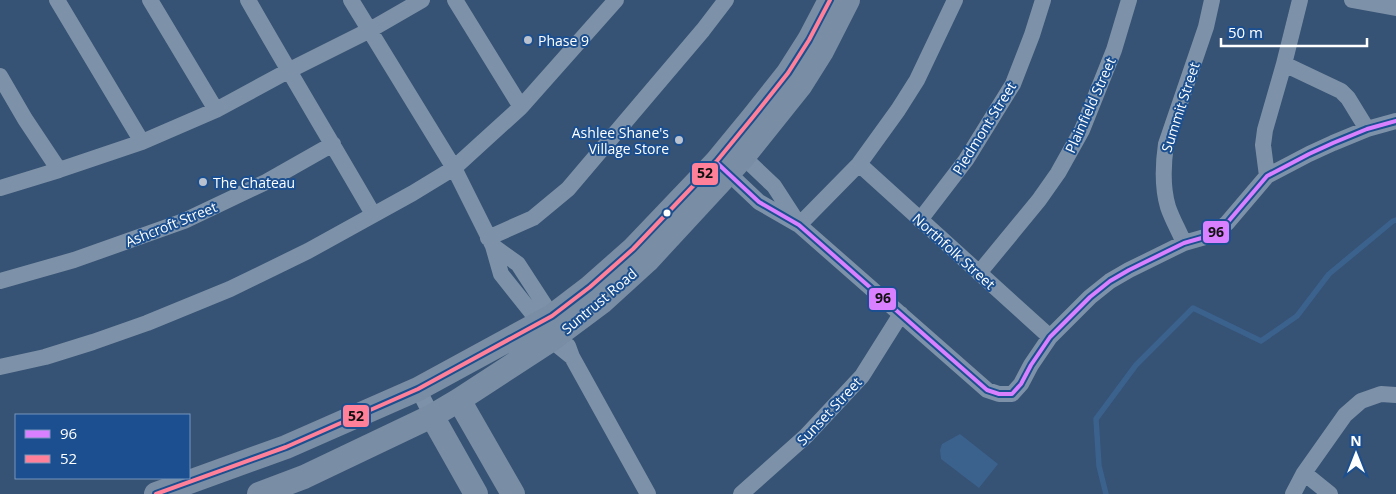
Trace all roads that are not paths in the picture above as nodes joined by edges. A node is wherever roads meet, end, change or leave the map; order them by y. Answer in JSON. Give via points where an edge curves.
{"nodes":[{"id":1,"x":57,"y":0,"type":"edge"},
{"id":2,"x":150,"y":0,"type":"edge"},
{"id":3,"x":248,"y":0,"type":"edge"},
{"id":4,"x":352,"y":0,"type":"edge"},
{"id":5,"x":422,"y":0,"type":"edge"},
{"id":6,"x":455,"y":0,"type":"edge"},
{"id":7,"x":616,"y":0,"type":"edge"},
{"id":8,"x":726,"y":0,"type":"edge"},
{"id":9,"x":830,"y":0,"type":"edge"},
{"id":10,"x":848,"y":0,"type":"edge"},
{"id":11,"x":955,"y":0,"type":"edge"},
{"id":12,"x":1043,"y":0,"type":"edge"},
{"id":13,"x":1129,"y":0,"type":"edge"},
{"id":14,"x":1212,"y":0,"type":"edge"},
{"id":15,"x":1300,"y":0,"type":"edge"},
{"id":16,"x":1352,"y":0,"type":"edge"},
{"id":17,"x":1396,"y":8,"type":"edge"},
{"id":18,"x":370,"y":30,"type":"junction"},
{"id":19,"x":1284,"y":64,"type":"junction"},
{"id":20,"x":288,"y":71,"type":"junction"},
{"id":21,"x":0,"y":76,"type":"edge"},
{"id":22,"x":521,"y":107,"type":"junction"},
{"id":23,"x":216,"y":110,"type":"junction"},
{"id":24,"x":1396,"y":122,"type":"edge"},
{"id":25,"x":1367,"y":129,"type":"junction"},
{"id":26,"x":142,"y":142,"type":"junction"},
{"id":27,"x":332,"y":144,"type":"junction"},
{"id":28,"x":730,"y":159,"type":"junction"},
{"id":29,"x":859,"y":164,"type":"junction"},
{"id":30,"x":454,"y":168,"type":"junction"},
{"id":31,"x":59,"y":170,"type":"junction"},
{"id":32,"x":1267,"y":176,"type":"junction"},
{"id":33,"x":0,"y":188,"type":"edge"},
{"id":34,"x":373,"y":214,"type":"junction"},
{"id":35,"x":920,"y":220,"type":"junction"},
{"id":36,"x":799,"y":225,"type":"junction"},
{"id":37,"x":491,"y":242,"type":"junction"},
{"id":38,"x":1184,"y":243,"type":"junction"},
{"id":39,"x":979,"y":273,"type":"junction"},
{"id":40,"x":0,"y":280,"type":"edge"},
{"id":41,"x":901,"y":314,"type":"junction"},
{"id":42,"x":551,"y":328,"type":"junction"},
{"id":43,"x":1050,"y":337,"type":"junction"},
{"id":44,"x":0,"y":367,"type":"edge"},
{"id":45,"x":443,"y":375,"type":"junction"},
{"id":46,"x":418,"y":389,"type":"junction"},
{"id":47,"x":1396,"y":395,"type":"edge"},
{"id":48,"x":459,"y":400,"type":"junction"},
{"id":49,"x":432,"y":416,"type":"junction"},
{"id":50,"x":1304,"y":473,"type":"junction"},
{"id":51,"x":156,"y":494,"type":"edge"},
{"id":52,"x":259,"y":494,"type":"edge"},
{"id":53,"x":476,"y":494,"type":"edge"},
{"id":54,"x":513,"y":494,"type":"edge"},
{"id":55,"x":648,"y":494,"type":"edge"},
{"id":56,"x":741,"y":494,"type":"edge"},
{"id":57,"x":1294,"y":494,"type":"edge"},
{"id":58,"x":1330,"y":494,"type":"edge"}],
"edges":[{"from":1,"to":26,"type":"street"},
{"from":2,"to":23,"type":"street"},
{"from":3,"to":20,"type":"street"},
{"from":4,"to":18,"type":"street"},
{"from":5,"to":18,"type":"street"},
{"from":6,"to":22,"type":"street"},
{"from":7,"to":22,"type":"street"},
{"from":8,"to":37,"type":"street","via":[[568,189],[533,218]]},
{"from":9,"to":28,"type":"street","name":"Suntrust Road","via":[[809,40]]},
{"from":10,"to":28,"type":"street","name":"Suntrust Road","via":[[800,86]]},
{"from":11,"to":29,"type":"street","via":[[917,80]]},
{"from":12,"to":35,"type":"street","name":"Piedmont Street","via":[[1013,84],[966,160]]},
{"from":13,"to":39,"type":"street","name":"Plainfield Street","via":[[1114,50],[1082,130],[1039,200]]},
{"from":14,"to":38,"type":"street","name":"Summit Street","via":[[1206,27],[1166,144],[1163,164],[1168,206]]},
{"from":15,"to":19,"type":"street"},
{"from":16,"to":17,"type":"street"},
{"from":18,"to":20,"type":"street"},
{"from":18,"to":30,"type":"street"},
{"from":19,"to":25,"type":"street","via":[[1340,91]]},
{"from":19,"to":32,"type":"street","via":[[1265,130],[1263,145]]},
{"from":20,"to":23,"type":"street"},
{"from":20,"to":27,"type":"street"},
{"from":21,"to":31,"type":"street"},
{"from":22,"to":30,"type":"street"},
{"from":23,"to":26,"type":"street"},
{"from":24,"to":25,"type":"street"},
{"from":25,"to":32,"type":"street"},
{"from":26,"to":31,"type":"street"},
{"from":27,"to":34,"type":"street"},
{"from":27,"to":40,"type":"street","name":"Ashcroft Street","via":[[266,182],[184,221],[74,260]]},
{"from":28,"to":36,"type":"street","via":[[774,186]]},
{"from":28,"to":36,"type":"street","via":[[759,202]]},
{"from":28,"to":42,"type":"street","name":"Suntrust Road","via":[[590,287]]},
{"from":29,"to":35,"type":"street","name":"Northfolk Street"},
{"from":29,"to":36,"type":"street"},
{"from":30,"to":34,"type":"street"},
{"from":30,"to":37,"type":"street"},
{"from":31,"to":33,"type":"street"},
{"from":32,"to":38,"type":"street","via":[[1227,223],[1212,235]]},
{"from":34,"to":44,"type":"street","via":[[308,251],[230,289],[93,342]]},
{"from":35,"to":39,"type":"street","name":"Northfolk Street"},
{"from":36,"to":41,"type":"street"},
{"from":37,"to":42,"type":"street","via":[[518,264]]},
{"from":38,"to":43,"type":"street","via":[[1110,281]]},
{"from":39,"to":43,"type":"street","name":"Northfolk Street"},
{"from":41,"to":43,"type":"street","via":[[987,390],[999,394],[1012,394],[1021,384]]},
{"from":41,"to":56,"type":"street","name":"Sunset Street","via":[[862,376],[806,436]]},
{"from":42,"to":45,"type":"street","name":"Suntrust Road"},
{"from":42,"to":48,"type":"street","name":"Suntrust Road"},
{"from":42,"to":55,"type":"street","via":[[572,357]]},
{"from":45,"to":46,"type":"street","name":"Suntrust Road"},
{"from":45,"to":48,"type":"street"},
{"from":46,"to":49,"type":"street"},
{"from":46,"to":51,"type":"street","name":"Suntrust Road","via":[[286,447]]},
{"from":47,"to":50,"type":"street","via":[[1380,394],[1361,401],[1345,415]]},
{"from":48,"to":49,"type":"street","name":"Suntrust Road"},
{"from":48,"to":54,"type":"street"},
{"from":49,"to":52,"type":"street","name":"Suntrust Road","via":[[304,477]]},
{"from":49,"to":53,"type":"street"},
{"from":50,"to":57,"type":"street"},
{"from":50,"to":58,"type":"street"}]}
